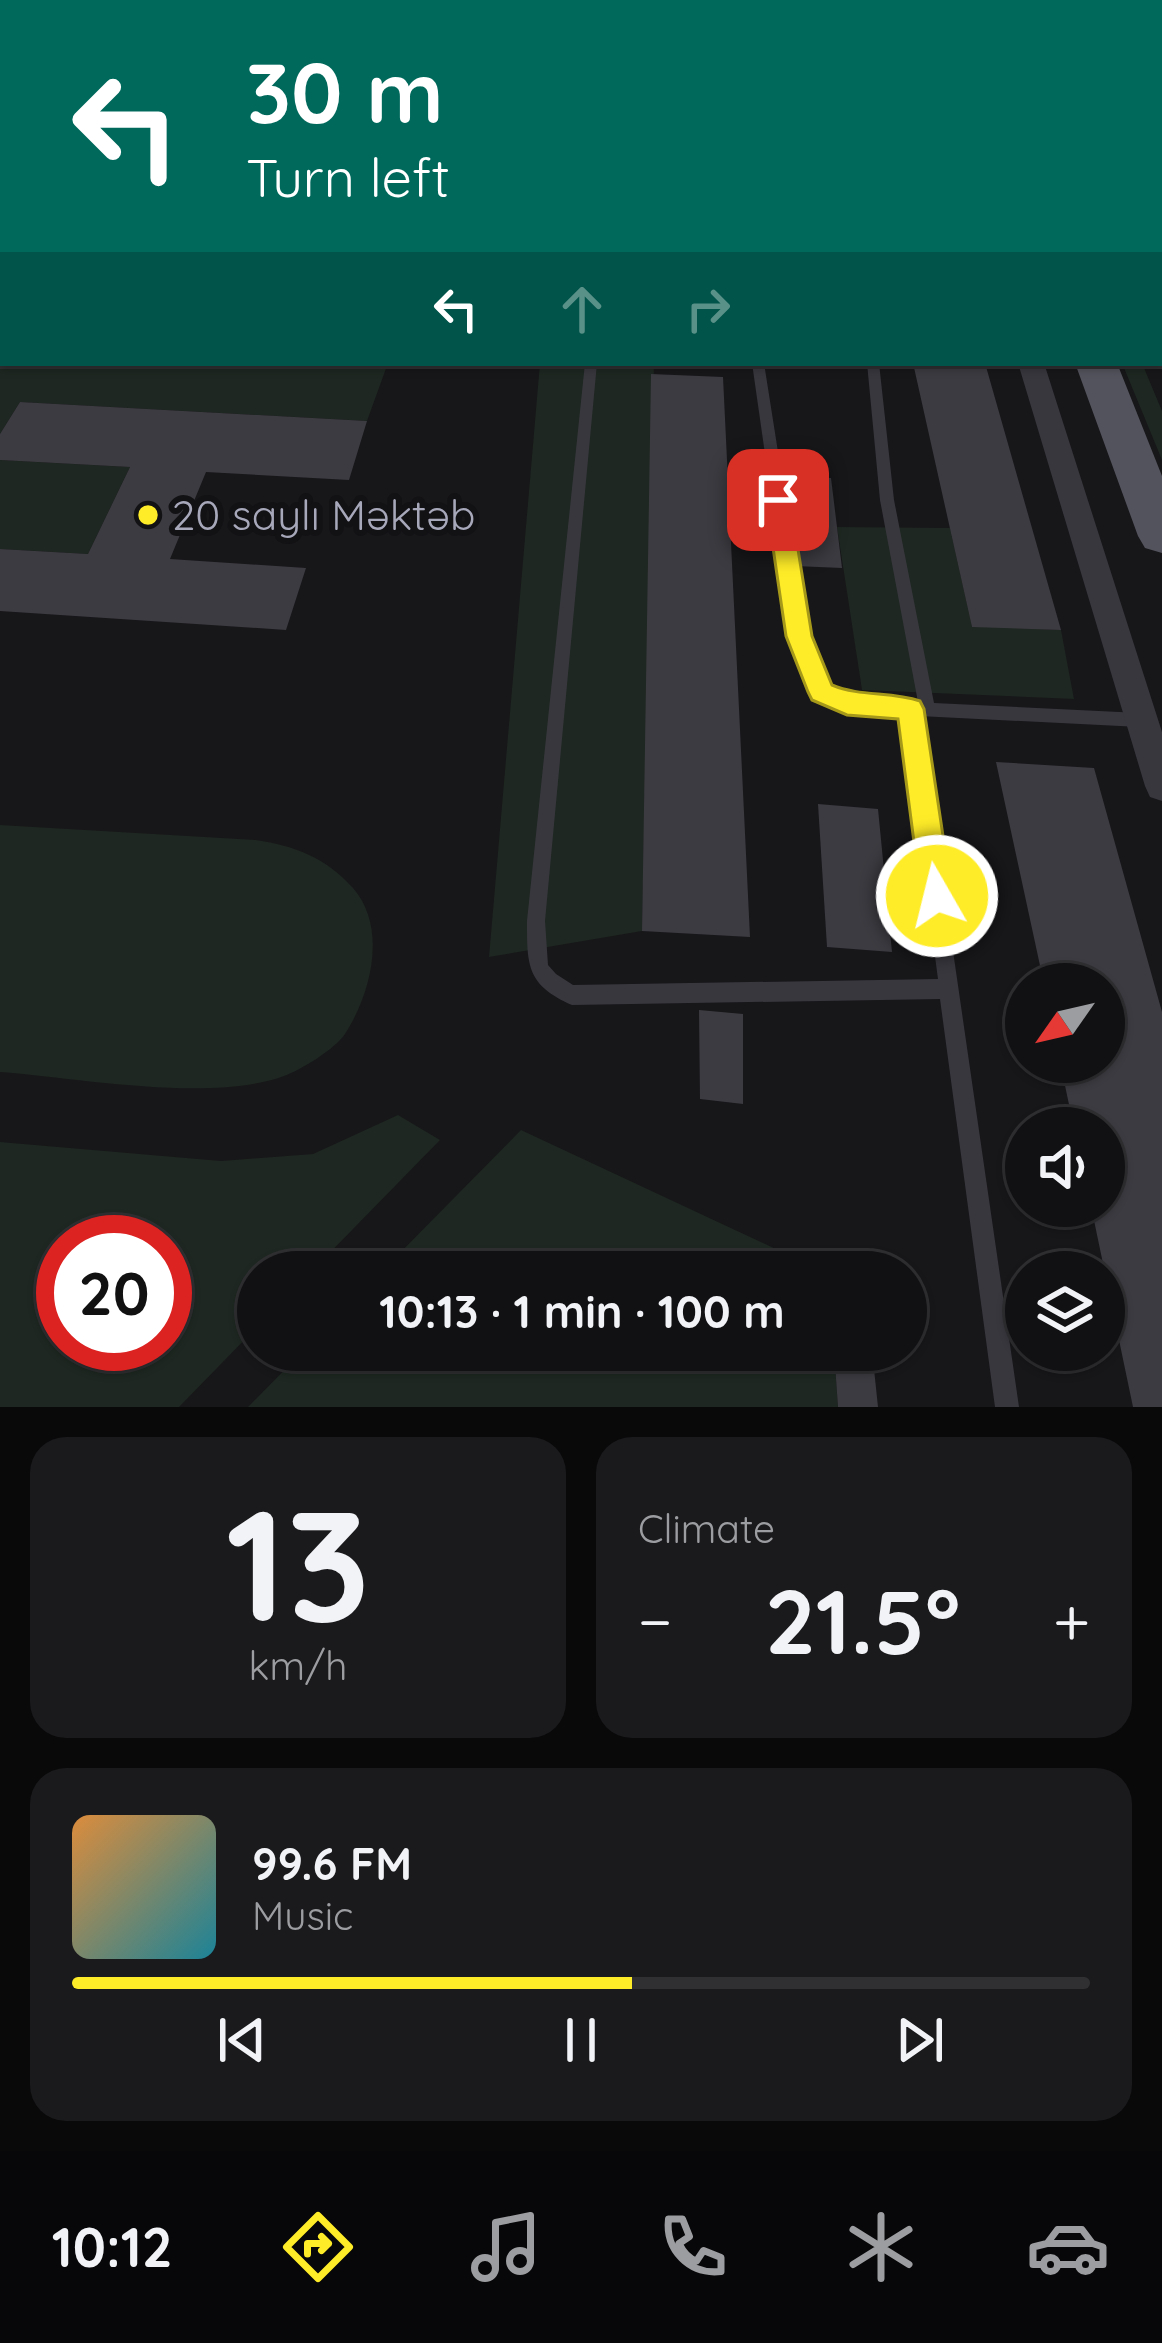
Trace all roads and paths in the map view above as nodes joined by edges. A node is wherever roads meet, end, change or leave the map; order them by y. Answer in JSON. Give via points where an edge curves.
{"nodes":[{"id":1,"x":591,"y":366,"type":"edge"},
{"id":2,"x":758,"y":366,"type":"edge"},
{"id":3,"x":872,"y":366,"type":"edge"},
{"id":4,"x":1032,"y":366,"type":"edge"},
{"id":5,"x":1097,"y":366,"type":"edge"},
{"id":6,"x":1162,"y":536,"type":"edge"},
{"id":7,"x":919,"y":709,"type":"junction"},
{"id":8,"x":1140,"y":720,"type":"junction"},
{"id":9,"x":1162,"y":786,"type":"edge"},
{"id":10,"x":950,"y":989,"type":"junction"},
{"id":11,"x":1007,"y":1407,"type":"edge"}],
"edges":[{"from":1,"to":10,"type":"lane","via":[[537,970],[572,995]]},
{"from":2,"to":7,"type":"lane","via":[[809,670],[821,692],[847,703]]},
{"from":3,"to":7,"type":"lane"},
{"from":4,"to":8,"type":"street"},
{"from":5,"to":6,"type":"main road"},
{"from":7,"to":8,"type":"lane"},
{"from":7,"to":10,"type":"lane"},
{"from":8,"to":9,"type":"street"},
{"from":10,"to":11,"type":"lane"}]}
